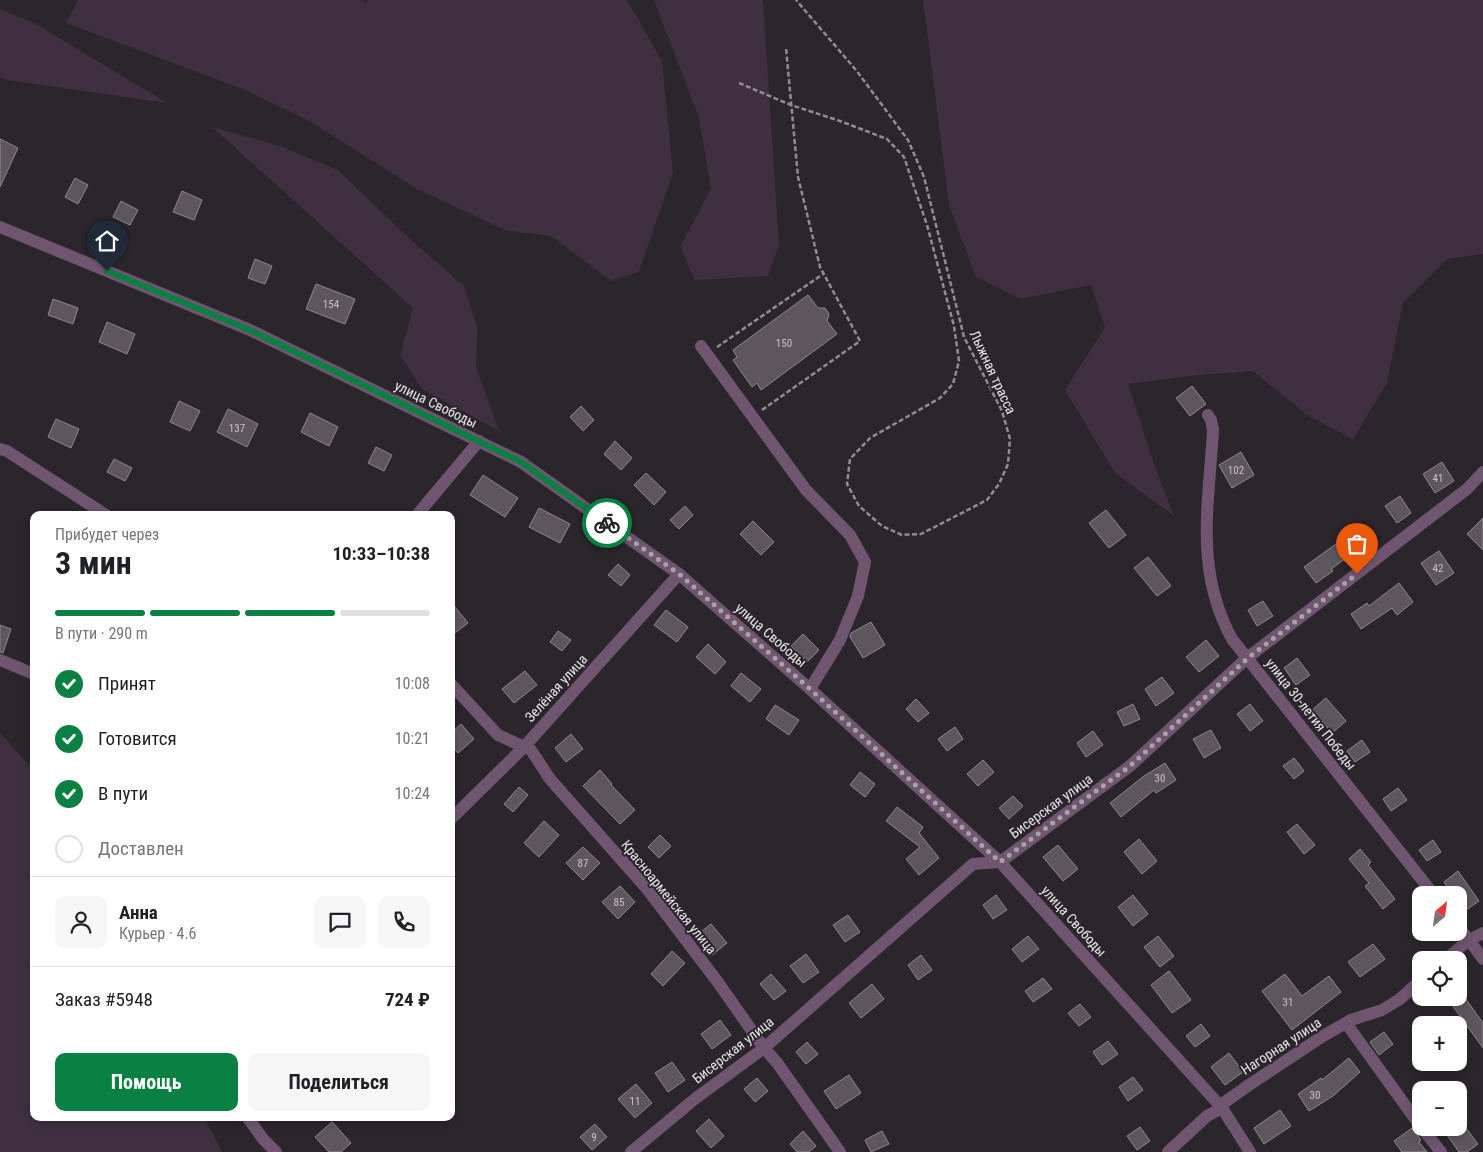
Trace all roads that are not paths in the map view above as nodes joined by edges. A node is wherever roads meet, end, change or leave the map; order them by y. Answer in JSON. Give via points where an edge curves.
{"nodes":[{"id":1,"x":0,"y":227,"type":"edge"},
{"id":2,"x":704,"y":350,"type":"road end"},
{"id":3,"x":1208,"y":415,"type":"dead end"},
{"id":4,"x":479,"y":441,"type":"junction"},
{"id":5,"x":0,"y":449,"type":"edge"},
{"id":6,"x":1483,"y":472,"type":"edge"},
{"id":7,"x":100,"y":511,"type":"edge"},
{"id":8,"x":421,"y":511,"type":"edge"},
{"id":9,"x":679,"y":574,"type":"junction"},
{"id":10,"x":1248,"y":658,"type":"junction"},
{"id":11,"x":0,"y":660,"type":"edge"},
{"id":12,"x":30,"y":672,"type":"edge"},
{"id":13,"x":455,"y":688,"type":"edge"},
{"id":14,"x":810,"y":689,"type":"junction"},
{"id":15,"x":524,"y":746,"type":"junction"},
{"id":16,"x":455,"y":815,"type":"edge"},
{"id":17,"x":1000,"y":862,"type":"junction"},
{"id":18,"x":1427,"y":886,"type":"edge"},
{"id":19,"x":1483,"y":933,"type":"edge"},
{"id":20,"x":1469,"y":940,"type":"junction"},
{"id":21,"x":1456,"y":951,"type":"edge"},
{"id":22,"x":1483,"y":959,"type":"edge"},
{"id":23,"x":1412,"y":988,"type":"edge"},
{"id":24,"x":1346,"y":1023,"type":"junction"},
{"id":25,"x":764,"y":1048,"type":"junction"},
{"id":26,"x":1222,"y":1108,"type":"junction"},
{"id":27,"x":1412,"y":1115,"type":"edge"},
{"id":28,"x":250,"y":1121,"type":"edge"},
{"id":29,"x":1428,"y":1136,"type":"edge"},
{"id":30,"x":276,"y":1152,"type":"edge"},
{"id":31,"x":631,"y":1152,"type":"edge"},
{"id":32,"x":840,"y":1152,"type":"edge"},
{"id":33,"x":1168,"y":1152,"type":"edge"},
{"id":34,"x":1250,"y":1152,"type":"edge"},
{"id":35,"x":1440,"y":1152,"type":"edge"}],
"edges":[{"from":1,"to":4,"type":"street","name":"улица Свободы","via":[[250,330]]},
{"from":2,"to":14,"type":"street","name":"улица Свободы","via":[[806,490],[850,535],[865,562],[858,596],[840,640]]},
{"from":3,"to":10,"type":"street","name":"улица 30-летия Победы","via":[[1213,430],[1206,547],[1208,568],[1224,623]]},
{"from":4,"to":8,"type":"street"},
{"from":4,"to":9,"type":"street","name":"улица Свободы","via":[[521,462]]},
{"from":5,"to":7,"type":"street"},
{"from":6,"to":10,"type":"street","name":"Бисерская улица","via":[[1467,489]]},
{"from":9,"to":14,"type":"street","name":"улица Свободы"},
{"from":9,"to":15,"type":"street","name":"Зелёная улица"},
{"from":10,"to":17,"type":"street","name":"Бисерская улица","via":[[1130,766]]},
{"from":10,"to":18,"type":"street","name":"улица 30-летия Победы"},
{"from":11,"to":12,"type":"street"},
{"from":13,"to":15,"type":"street","name":"Красноармейская улица","via":[[498,735]]},
{"from":14,"to":17,"type":"street","name":"улица Свободы"},
{"from":15,"to":16,"type":"street","name":"Зелёная улица"},
{"from":15,"to":25,"type":"street","name":"Красноармейская улица","via":[[531,750],[550,779],[648,890]]},
{"from":17,"to":25,"type":"street","name":"Бисерская улица","via":[[973,864]]},
{"from":17,"to":26,"type":"street","name":"улица Свободы"},
{"from":19,"to":20,"type":"street"},
{"from":20,"to":21,"type":"street"},
{"from":20,"to":22,"type":"street"},
{"from":23,"to":24,"type":"street","name":"Нагорная улица","via":[[1382,1010]]},
{"from":24,"to":26,"type":"street","name":"Нагорная улица","via":[[1249,1085],[1225,1102]]},
{"from":24,"to":27,"type":"street"},
{"from":25,"to":31,"type":"street","name":"Бисерская улица"},
{"from":25,"to":32,"type":"street","name":"Красноармейская улица"},
{"from":26,"to":33,"type":"street","name":"Нагорная улица","via":[[1207,1116]]},
{"from":26,"to":34,"type":"street","name":"улица Свободы"},
{"from":28,"to":30,"type":"street"},
{"from":29,"to":35,"type":"street"}]}
